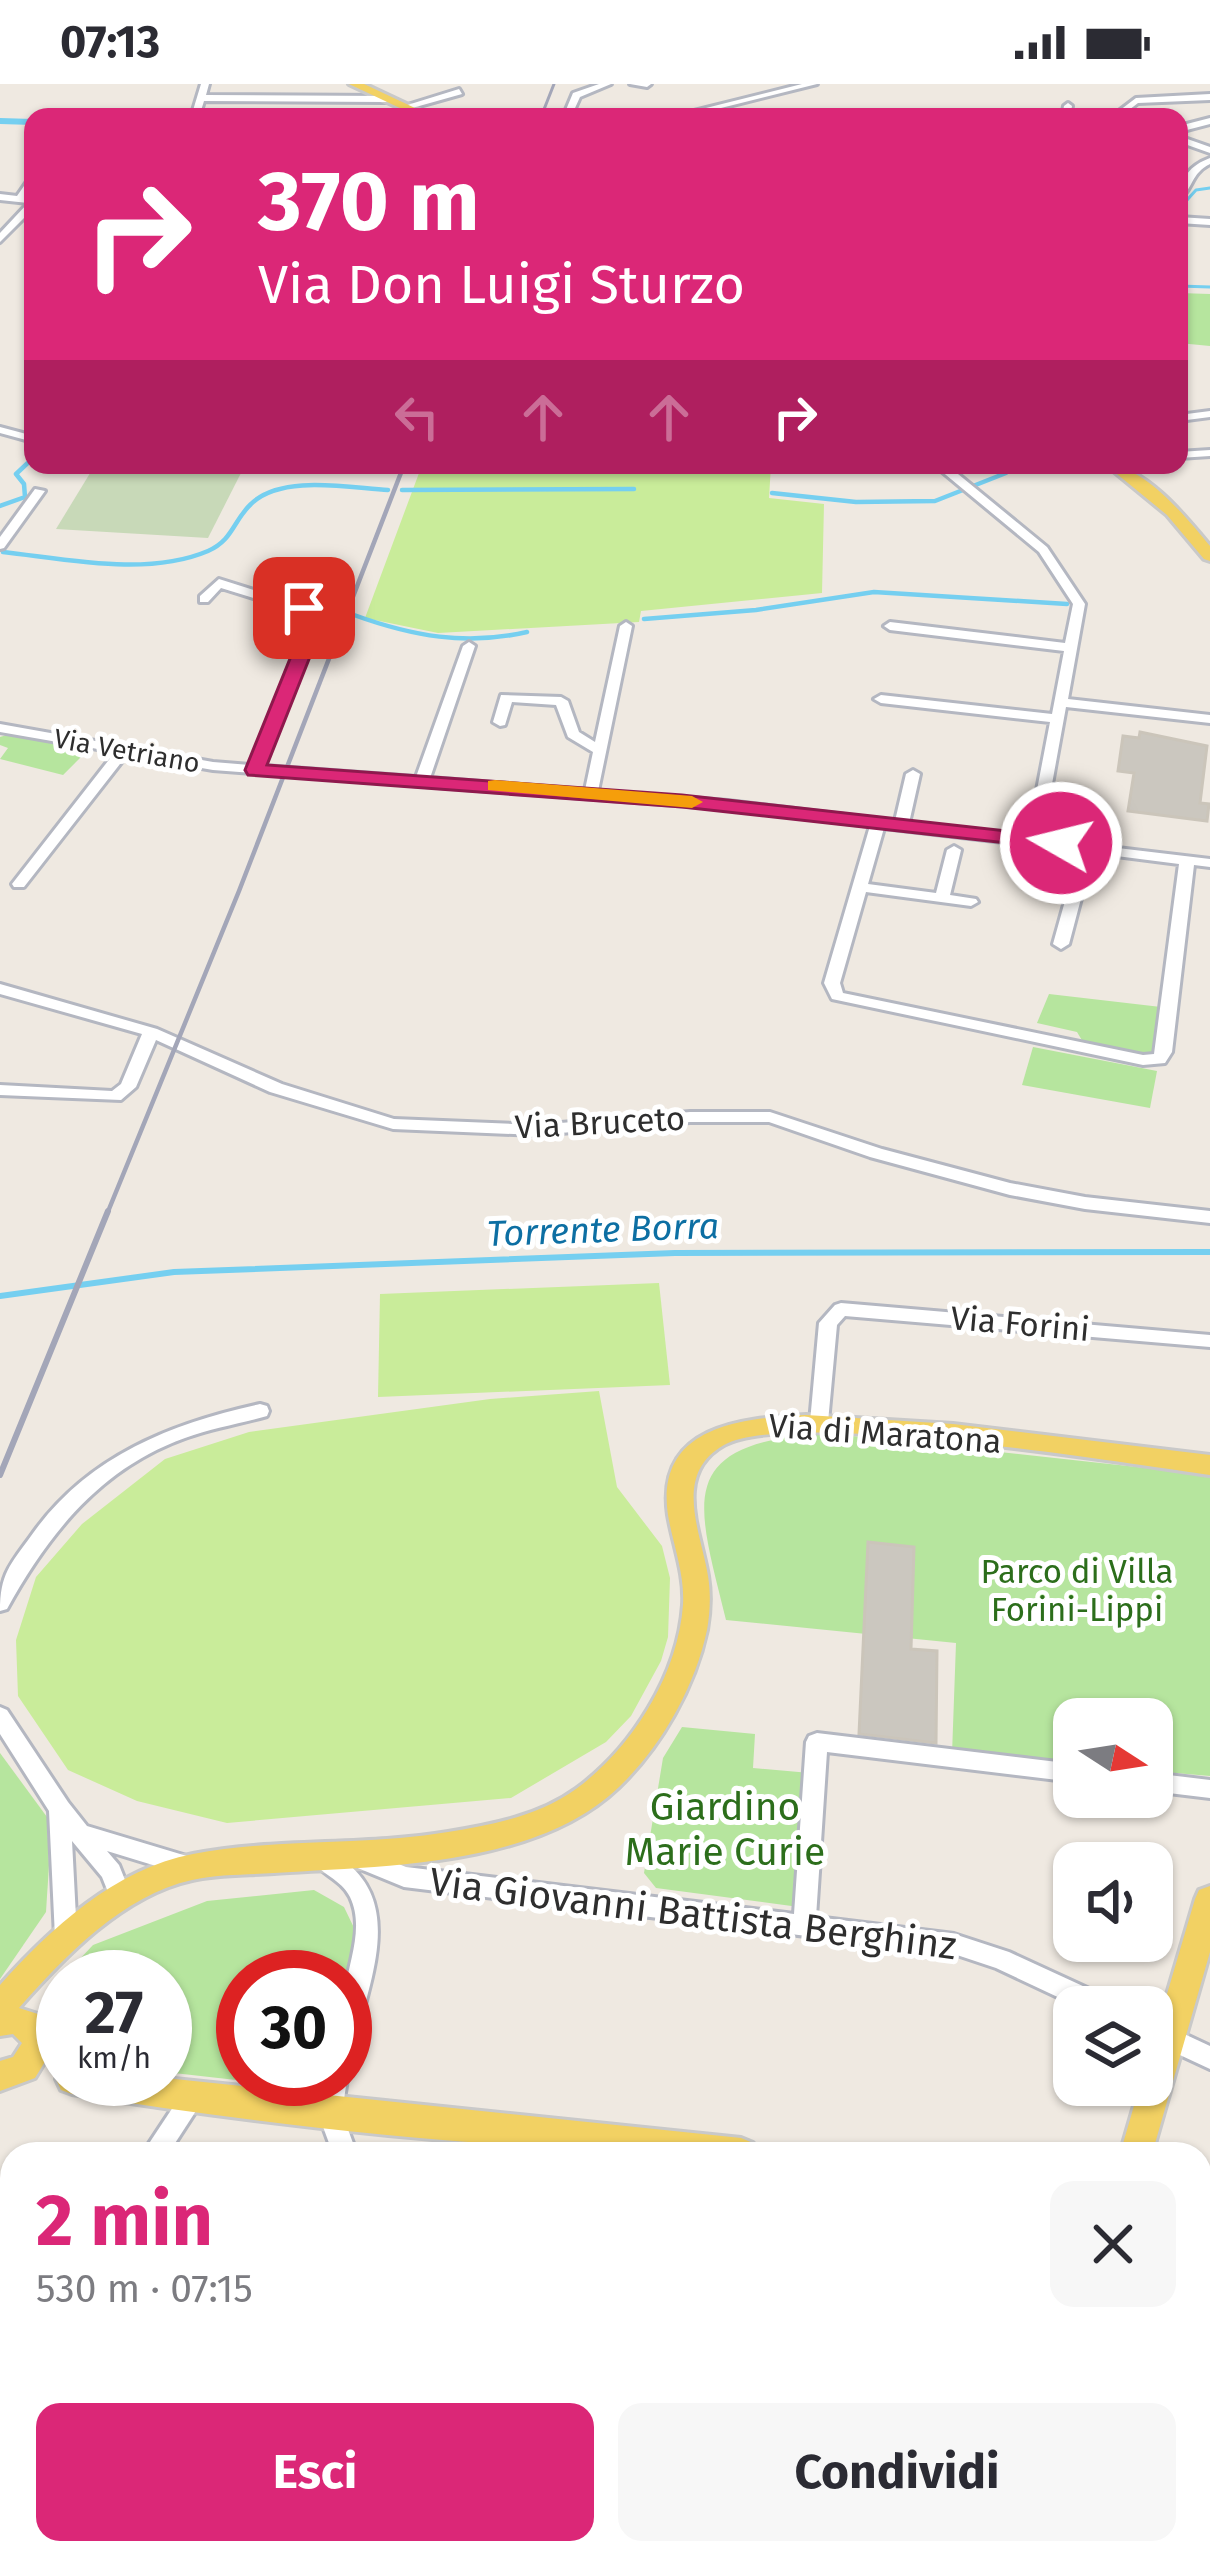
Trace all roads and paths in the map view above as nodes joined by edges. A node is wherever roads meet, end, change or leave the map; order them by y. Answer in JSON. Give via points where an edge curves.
{"nodes":[{"id":1,"x":205,"y":84,"type":"edge"},
{"id":2,"x":355,"y":84,"type":"edge"},
{"id":3,"x":607,"y":84,"type":"edge"},
{"id":4,"x":634,"y":84,"type":"edge"},
{"id":5,"x":647,"y":84,"type":"edge"},
{"id":6,"x":813,"y":84,"type":"edge"},
{"id":7,"x":459,"y":92,"type":"dead end"},
{"id":8,"x":1210,"y":97,"type":"edge"},
{"id":9,"x":201,"y":98,"type":"junction"},
{"id":10,"x":386,"y":99,"type":"junction"},
{"id":11,"x":198,"y":108,"type":"edge"},
{"id":12,"x":404,"y":108,"type":"edge"},
{"id":13,"x":421,"y":108,"type":"edge"},
{"id":14,"x":570,"y":108,"type":"edge"},
{"id":15,"x":712,"y":108,"type":"edge"},
{"id":16,"x":1127,"y":108,"type":"edge"},
{"id":17,"x":1210,"y":160,"type":"edge"},
{"id":18,"x":1188,"y":181,"type":"edge"},
{"id":19,"x":24,"y":193,"type":"edge"},
{"id":20,"x":0,"y":197,"type":"edge"},
{"id":21,"x":20,"y":200,"type":"junction"},
{"id":22,"x":24,"y":201,"type":"edge"},
{"id":23,"x":24,"y":212,"type":"edge"},
{"id":24,"x":0,"y":238,"type":"edge"},
{"id":25,"x":952,"y":474,"type":"edge"},
{"id":26,"x":1125,"y":474,"type":"edge"},
{"id":27,"x":40,"y":490,"type":"dead end"},
{"id":28,"x":0,"y":545,"type":"edge"},
{"id":29,"x":1210,"y":556,"type":"edge"},
{"id":30,"x":204,"y":598,"type":"dead end"},
{"id":31,"x":626,"y":626,"type":"dead end"},
{"id":32,"x":890,"y":626,"type":"dead end"},
{"id":33,"x":469,"y":646,"type":"dead end"},
{"id":34,"x":1072,"y":648,"type":"junction"},
{"id":35,"x":881,"y":699,"type":"dead end"},
{"id":36,"x":1061,"y":702,"type":"junction"},
{"id":37,"x":1058,"y":718,"type":"junction"},
{"id":38,"x":1210,"y":718,"type":"edge"},
{"id":39,"x":500,"y":722,"type":"dead end"},
{"id":40,"x":0,"y":728,"type":"edge"},
{"id":41,"x":601,"y":751,"type":"junction"},
{"id":42,"x":122,"y":752,"type":"junction"},
{"id":43,"x":255,"y":770,"type":"junction"},
{"id":44,"x":913,"y":774,"type":"dead end"},
{"id":45,"x":422,"y":782,"type":"junction"},
{"id":46,"x":591,"y":793,"type":"junction"},
{"id":47,"x":879,"y":821,"type":"junction"},
{"id":48,"x":902,"y":824,"type":"junction"},
{"id":49,"x":1035,"y":839,"type":"junction"},
{"id":50,"x":1087,"y":847,"type":"junction"},
{"id":51,"x":954,"y":850,"type":"dead end"},
{"id":52,"x":1187,"y":860,"type":"junction"},
{"id":53,"x":1210,"y":862,"type":"edge"},
{"id":54,"x":20,"y":884,"type":"dead end"},
{"id":55,"x":860,"y":887,"type":"junction"},
{"id":56,"x":942,"y":898,"type":"junction"},
{"id":57,"x":971,"y":902,"type":"dead end"},
{"id":58,"x":1061,"y":944,"type":"dead end"},
{"id":59,"x":0,"y":989,"type":"edge"},
{"id":60,"x":151,"y":1032,"type":"junction"},
{"id":61,"x":0,"y":1090,"type":"edge"},
{"id":62,"x":1210,"y":1217,"type":"edge"},
{"id":63,"x":1210,"y":1341,"type":"edge"},
{"id":64,"x":260,"y":1411,"type":"dead end"},
{"id":65,"x":819,"y":1422,"type":"junction"},
{"id":66,"x":1210,"y":1465,"type":"edge"},
{"id":67,"x":0,"y":1603,"type":"edge"},
{"id":68,"x":0,"y":1716,"type":"edge"},
{"id":69,"x":1053,"y":1770,"type":"edge"},
{"id":70,"x":1173,"y":1785,"type":"edge"},
{"id":71,"x":1210,"y":1789,"type":"edge"},
{"id":72,"x":60,"y":1808,"type":"junction"},
{"id":73,"x":80,"y":1834,"type":"junction"},
{"id":74,"x":333,"y":1854,"type":"junction"},
{"id":75,"x":192,"y":1867,"type":"junction"},
{"id":76,"x":121,"y":1895,"type":"junction"},
{"id":77,"x":1210,"y":1898,"type":"edge"},
{"id":78,"x":804,"y":1926,"type":"junction"},
{"id":79,"x":66,"y":1937,"type":"junction"},
{"id":80,"x":53,"y":1950,"type":"edge"},
{"id":81,"x":364,"y":1950,"type":"edge"},
{"id":82,"x":36,"y":1967,"type":"edge"},
{"id":83,"x":36,"y":1973,"type":"edge"},
{"id":84,"x":1055,"y":1986,"type":"edge"},
{"id":85,"x":1173,"y":1998,"type":"edge"},
{"id":86,"x":0,"y":2007,"type":"edge"},
{"id":87,"x":1173,"y":2040,"type":"edge"},
{"id":88,"x":26,"y":2051,"type":"edge"},
{"id":89,"x":1210,"y":2058,"type":"edge"},
{"id":90,"x":193,"y":2096,"type":"joint"},
{"id":91,"x":331,"y":2106,"type":"edge"},
{"id":92,"x":1146,"y":2106,"type":"edge"},
{"id":93,"x":330,"y":2113,"type":"junction"},
{"id":94,"x":162,"y":2142,"type":"edge"},
{"id":95,"x":341,"y":2142,"type":"edge"},
{"id":96,"x":611,"y":2142,"type":"edge"},
{"id":97,"x":1138,"y":2142,"type":"edge"}],
"edges":[{"from":1,"to":9,"type":"street"},
{"from":2,"to":10,"type":"main road"},
{"from":3,"to":14,"type":"street","via":[[576,95]]},
{"from":4,"to":5,"type":"street"},
{"from":6,"to":15,"type":"street"},
{"from":7,"to":13,"type":"street"},
{"from":8,"to":16,"type":"street"},
{"from":9,"to":10,"type":"street"},
{"from":9,"to":11,"type":"street"},
{"from":10,"to":12,"type":"main road"},
{"from":17,"to":18,"type":"street"},
{"from":19,"to":21,"type":"street"},
{"from":20,"to":21,"type":"street"},
{"from":21,"to":22,"type":"street"},
{"from":23,"to":24,"type":"street"},
{"from":25,"to":34,"type":"street","via":[[1062,573],[1079,604]]},
{"from":26,"to":29,"type":"main road"},
{"from":27,"to":28,"type":"street"},
{"from":30,"to":43,"type":"street","via":[[219,583],[310,612],[314,624]]},
{"from":31,"to":41,"type":"street"},
{"from":32,"to":34,"type":"street"},
{"from":33,"to":45,"type":"street"},
{"from":34,"to":36,"type":"street"},
{"from":35,"to":37,"type":"street"},
{"from":36,"to":37,"type":"street"},
{"from":36,"to":38,"type":"street"},
{"from":37,"to":49,"type":"street"},
{"from":39,"to":41,"type":"street","via":[[506,698],[557,700],[575,737]]},
{"from":40,"to":42,"type":"street","name":"Via Vetriano"},
{"from":41,"to":46,"type":"street"},
{"from":42,"to":43,"type":"street","name":"Via Vetriano"},
{"from":42,"to":54,"type":"street"},
{"from":43,"to":45,"type":"street","name":"Via Vetriano"},
{"from":44,"to":48,"type":"street"},
{"from":45,"to":46,"type":"street","name":"Via Vetriano"},
{"from":46,"to":47,"type":"street","name":"Via Vetriano"},
{"from":47,"to":48,"type":"street","name":"Via Vetriano"},
{"from":47,"to":55,"type":"street"},
{"from":48,"to":49,"type":"street","name":"Via Vetriano"},
{"from":49,"to":50,"type":"street","name":"Via Vetriano"},
{"from":50,"to":52,"type":"street","name":"Via Vetriano"},
{"from":50,"to":58,"type":"street"},
{"from":51,"to":56,"type":"street"},
{"from":52,"to":53,"type":"street","name":"Via Vetriano"},
{"from":52,"to":55,"type":"street","via":[[1164,1052],[1154,1060],[841,998],[832,983]]},
{"from":55,"to":56,"type":"street"},
{"from":56,"to":57,"type":"street"},
{"from":59,"to":60,"type":"street","name":"Via Bruceto"},
{"from":60,"to":61,"type":"street","via":[[128,1087],[115,1096]]},
{"from":60,"to":62,"type":"street","name":"Via Bruceto","via":[[276,1088],[393,1124],[537,1130],[770,1118],[1010,1189]]},
{"from":63,"to":65,"type":"street","name":"Via Forini","via":[[857,1309],[831,1315]]},
{"from":64,"to":67,"type":"street","via":[[182,1429],[93,1478],[22,1558]]},
{"from":65,"to":66,"type":"main road","name":"Via di Maratona"},
{"from":65,"to":74,"type":"main road","name":"Via di Maratona","via":[[734,1428],[684,1471],[678,1502],[697,1600],[689,1646],[646,1731],[605,1782],[560,1813],[499,1834]]},
{"from":68,"to":72,"type":"street"},
{"from":69,"to":78,"type":"street","via":[[818,1742]]},
{"from":70,"to":71,"type":"street"},
{"from":72,"to":73,"type":"street"},
{"from":72,"to":79,"type":"street"},
{"from":73,"to":75,"type":"street"},
{"from":73,"to":76,"type":"street"},
{"from":74,"to":75,"type":"main road","name":"Via di Maratona"},
{"from":74,"to":78,"type":"street","name":"Via Giovanni Battista Berghinz","via":[[404,1877]]},
{"from":74,"to":81,"type":"street","via":[[367,1915]]},
{"from":75,"to":76,"type":"main road","name":"Via di Maratona"},
{"from":76,"to":79,"type":"main road","name":"Via di Maratona"},
{"from":77,"to":85,"type":"main road"},
{"from":78,"to":84,"type":"street","name":"Via Giovanni Battista Berghinz","via":[[969,1948]]},
{"from":79,"to":80,"type":"main road","name":"Via di Maratona"},
{"from":82,"to":86,"type":"main road","name":"Via di Maratona"},
{"from":83,"to":88,"type":"main road"},
{"from":87,"to":89,"type":"street"},
{"from":90,"to":93,"type":"main road"},
{"from":90,"to":94,"type":"street"},
{"from":91,"to":93,"type":"street"},
{"from":92,"to":97,"type":"main road"},
{"from":93,"to":95,"type":"street"},
{"from":93,"to":96,"type":"main road"}]}
